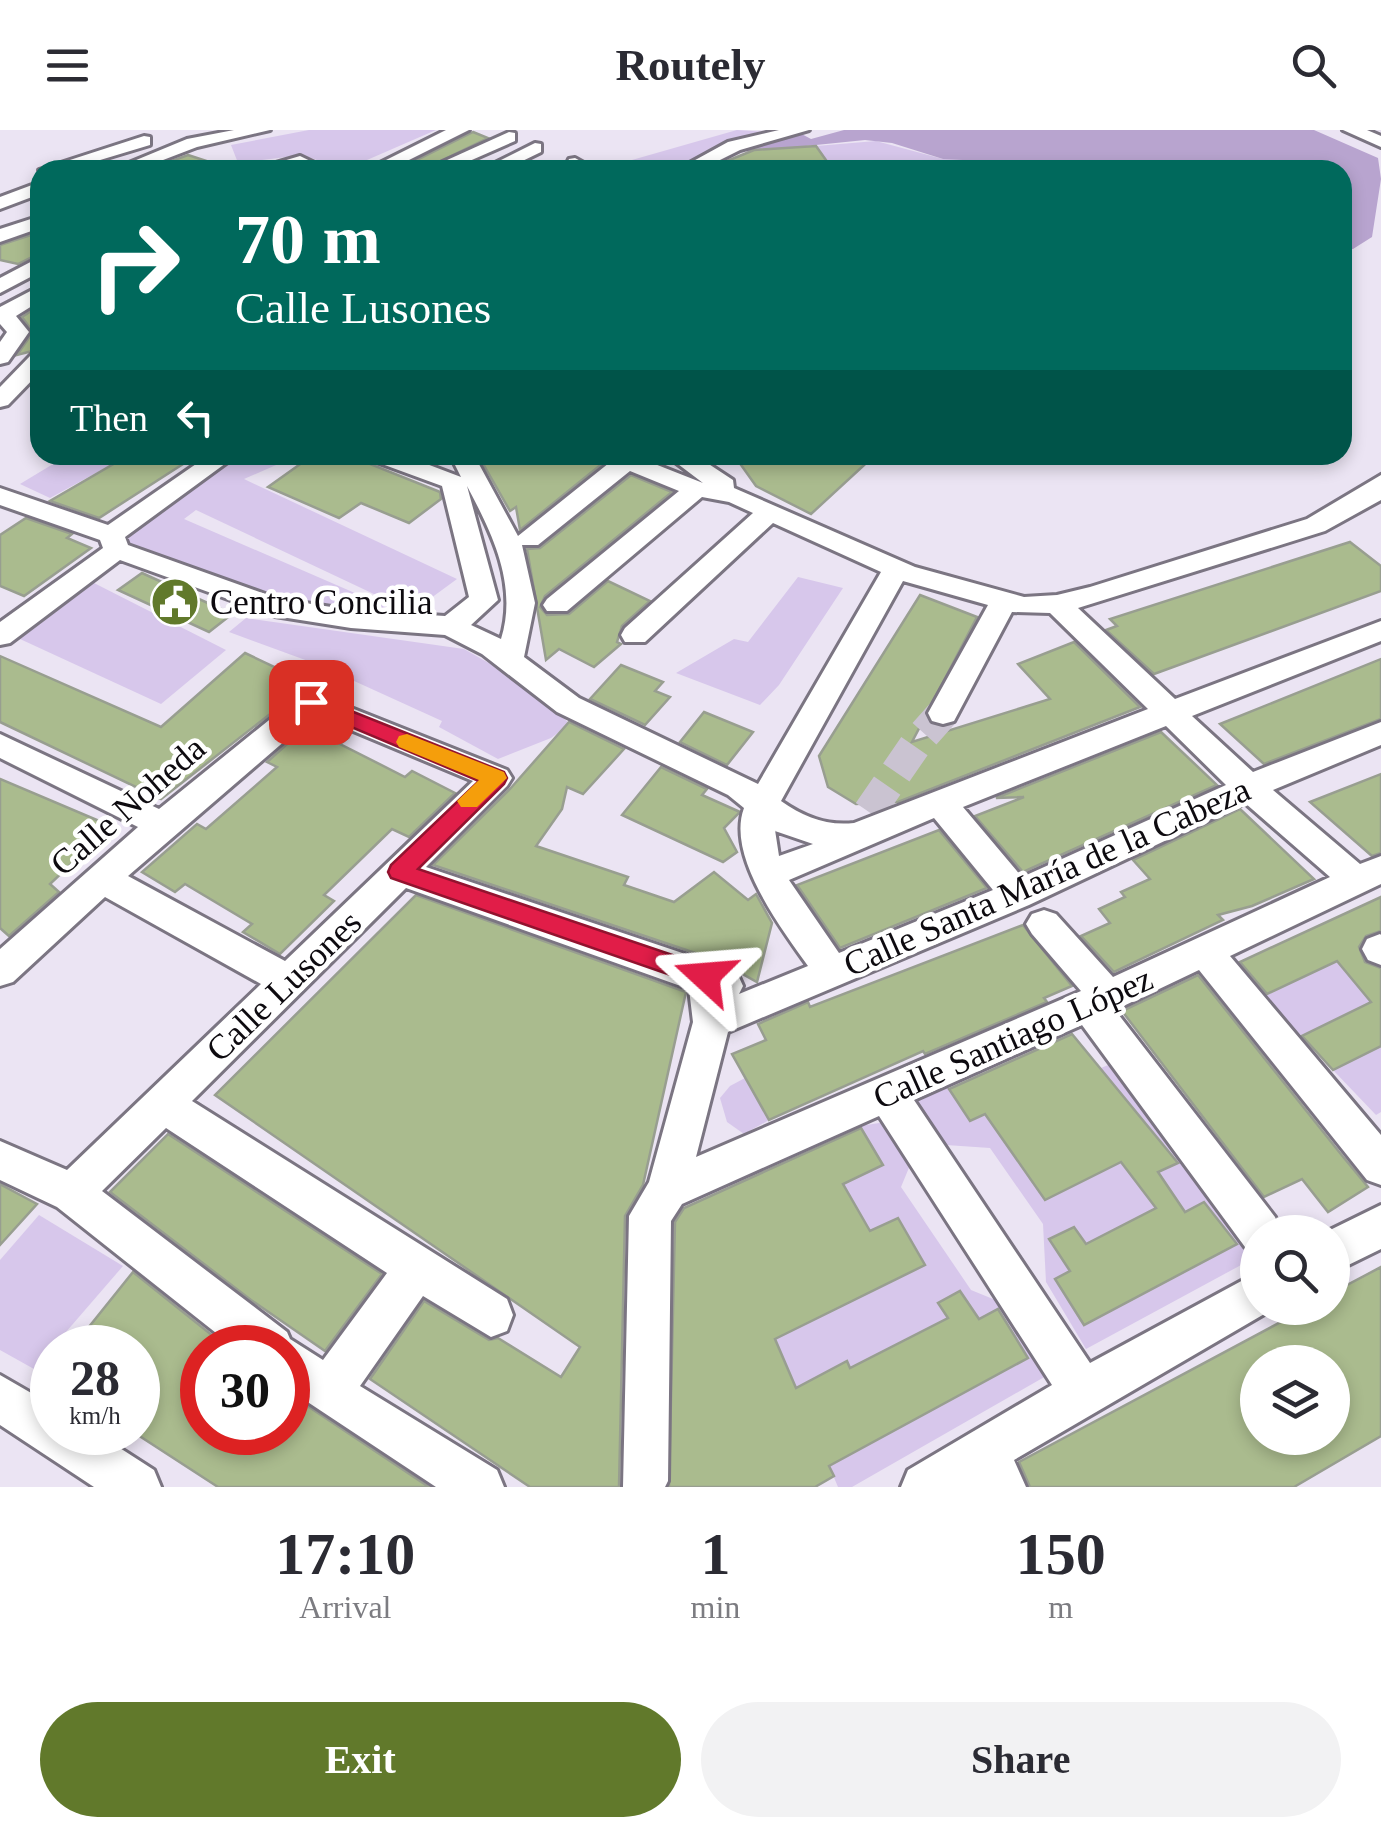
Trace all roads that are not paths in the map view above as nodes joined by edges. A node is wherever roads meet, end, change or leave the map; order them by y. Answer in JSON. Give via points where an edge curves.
{"nodes":[{"id":1,"x":177,"y":130,"type":"edge"},
{"id":2,"x":261,"y":130,"type":"edge"},
{"id":3,"x":460,"y":130,"type":"edge"},
{"id":4,"x":800,"y":130,"type":"edge"},
{"id":5,"x":1352,"y":130,"type":"edge"},
{"id":6,"x":221,"y":136,"type":"junction"},
{"id":7,"x":1376,"y":136,"type":"edge"},
{"id":8,"x":509,"y":137,"type":"dead end"},
{"id":9,"x":535,"y":148,"type":"dead end"},
{"id":10,"x":88,"y":160,"type":"edge"},
{"id":11,"x":150,"y":160,"type":"edge"},
{"id":12,"x":177,"y":160,"type":"edge"},
{"id":13,"x":403,"y":160,"type":"edge"},
{"id":14,"x":457,"y":160,"type":"edge"},
{"id":15,"x":510,"y":160,"type":"edge"},
{"id":16,"x":706,"y":160,"type":"edge"},
{"id":17,"x":30,"y":174,"type":"edge"},
{"id":18,"x":0,"y":182,"type":"edge"},
{"id":19,"x":30,"y":192,"type":"edge"},
{"id":20,"x":0,"y":203,"type":"edge"},
{"id":21,"x":30,"y":203,"type":"edge"},
{"id":22,"x":0,"y":213,"type":"edge"},
{"id":23,"x":30,"y":226,"type":"edge"},
{"id":24,"x":0,"y":236,"type":"edge"},
{"id":25,"x":30,"y":253,"type":"edge"},
{"id":26,"x":0,"y":269,"type":"edge"},
{"id":27,"x":30,"y":269,"type":"edge"},
{"id":28,"x":0,"y":287,"type":"edge"},
{"id":29,"x":30,"y":298,"type":"edge"},
{"id":30,"x":2,"y":315,"type":"edge"},
{"id":31,"x":0,"y":356,"type":"edge"},
{"id":32,"x":30,"y":369,"type":"edge"},
{"id":33,"x":0,"y":400,"type":"edge"},
{"id":34,"x":212,"y":465,"type":"edge"},
{"id":35,"x":407,"y":465,"type":"edge"},
{"id":36,"x":467,"y":465,"type":"edge"},
{"id":37,"x":611,"y":465,"type":"edge"},
{"id":38,"x":634,"y":465,"type":"edge"},
{"id":39,"x":693,"y":465,"type":"edge"},
{"id":40,"x":720,"y":465,"type":"edge"},
{"id":41,"x":1381,"y":483,"type":"edge"},
{"id":42,"x":696,"y":489,"type":"junction"},
{"id":43,"x":732,"y":491,"type":"junction"},
{"id":44,"x":0,"y":496,"type":"edge"},
{"id":45,"x":769,"y":513,"type":"junction"},
{"id":46,"x":529,"y":538,"type":"dead end"},
{"id":47,"x":114,"y":542,"type":"junction"},
{"id":48,"x":896,"y":569,"type":"junction"},
{"id":49,"x":1003,"y":602,"type":"junction"},
{"id":50,"x":1057,"y":604,"type":"junction"},
{"id":51,"x":557,"y":605,"type":"dead end"},
{"id":52,"x":451,"y":626,"type":"junction"},
{"id":53,"x":1381,"y":630,"type":"edge"},
{"id":54,"x":635,"y":635,"type":"dead end"},
{"id":55,"x":0,"y":636,"type":"edge"},
{"id":56,"x":509,"y":659,"type":"junction"},
{"id":57,"x":311,"y":702,"type":"joint"},
{"id":58,"x":1167,"y":711,"type":"junction"},
{"id":59,"x":943,"y":713,"type":"tunnel mouth"},
{"id":60,"x":1381,"y":733,"type":"edge"},
{"id":61,"x":0,"y":745,"type":"edge"},
{"id":62,"x":1250,"y":788,"type":"junction"},
{"id":63,"x":762,"y":801,"type":"junction"},
{"id":64,"x":940,"y":802,"type":"junction"},
{"id":65,"x":162,"y":825,"type":"junction"},
{"id":66,"x":866,"y":825,"type":"junction"},
{"id":67,"x":400,"y":872,"type":"junction"},
{"id":68,"x":768,"y":874,"type":"junction"},
{"id":69,"x":1369,"y":875,"type":"edge"},
{"id":70,"x":105,"y":880,"type":"junction"},
{"id":71,"x":1016,"y":895,"type":"junction"},
{"id":72,"x":1044,"y":924,"type":"dead end"},
{"id":73,"x":1204,"y":950,"type":"junction"},
{"id":74,"x":0,"y":972,"type":"edge"},
{"id":75,"x":832,"y":972,"type":"junction"},
{"id":76,"x":705,"y":976,"type":"junction"},
{"id":77,"x":288,"y":981,"type":"junction"},
{"id":78,"x":762,"y":1001,"type":"junction"},
{"id":79,"x":1099,"y":1001,"type":"junction"},
{"id":80,"x":712,"y":1022,"type":"junction"},
{"id":81,"x":888,"y":1095,"type":"junction"},
{"id":82,"x":163,"y":1104,"type":"junction"},
{"id":83,"x":0,"y":1160,"type":"edge"},
{"id":84,"x":1381,"y":1166,"type":"edge"},
{"id":85,"x":667,"y":1190,"type":"junction"},
{"id":86,"x":72,"y":1193,"type":"junction"},
{"id":87,"x":1248,"y":1215,"type":"edge"},
{"id":88,"x":1381,"y":1226,"type":"edge"},
{"id":89,"x":1350,"y":1242,"type":"edge"},
{"id":90,"x":416,"y":1270,"type":"junction"},
{"id":91,"x":1240,"y":1304,"type":"edge"},
{"id":92,"x":490,"y":1315,"type":"dead end"},
{"id":93,"x":241,"y":1325,"type":"edge"},
{"id":94,"x":310,"y":1378,"type":"edge"},
{"id":95,"x":328,"y":1392,"type":"junction"},
{"id":96,"x":1083,"y":1392,"type":"junction"},
{"id":97,"x":0,"y":1398,"type":"edge"},
{"id":98,"x":993,"y":1470,"type":"edge"},
{"id":99,"x":644,"y":1480,"type":"dead end"},
{"id":100,"x":136,"y":1487,"type":"edge"},
{"id":101,"x":480,"y":1487,"type":"edge"},
{"id":102,"x":925,"y":1487,"type":"edge"}],
"edges":[{"from":1,"to":10,"type":"street"},
{"from":2,"to":6,"type":"street"},
{"from":3,"to":13,"type":"street"},
{"from":4,"to":16,"type":"street"},
{"from":5,"to":7,"type":"street"},
{"from":6,"to":11,"type":"street"},
{"from":6,"to":12,"type":"street"},
{"from":8,"to":14,"type":"street"},
{"from":9,"to":15,"type":"street"},
{"from":17,"to":18,"type":"street"},
{"from":19,"to":20,"type":"street"},
{"from":21,"to":22,"type":"street"},
{"from":23,"to":24,"type":"street"},
{"from":25,"to":26,"type":"street"},
{"from":27,"to":28,"type":"street"},
{"from":29,"to":30,"type":"street"},
{"from":30,"to":31,"type":"street","via":[[18,332]]},
{"from":32,"to":33,"type":"street"},
{"from":34,"to":47,"type":"street"},
{"from":35,"to":52,"type":"street","via":[[453,482],[484,600]]},
{"from":36,"to":56,"type":"street","via":[[514,550],[522,626]]},
{"from":37,"to":46,"type":"street"},
{"from":38,"to":42,"type":"street"},
{"from":39,"to":43,"type":"street"},
{"from":40,"to":43,"type":"street"},
{"from":41,"to":50,"type":"street","via":[[1316,525]]},
{"from":42,"to":43,"type":"street"},
{"from":42,"to":51,"type":"street"},
{"from":43,"to":45,"type":"street"},
{"from":44,"to":47,"type":"street"},
{"from":45,"to":48,"type":"street"},
{"from":45,"to":54,"type":"street"},
{"from":47,"to":52,"type":"street","via":[[275,606]]},
{"from":47,"to":55,"type":"street"},
{"from":48,"to":49,"type":"street"},
{"from":48,"to":63,"type":"street"},
{"from":49,"to":50,"type":"street"},
{"from":49,"to":59,"type":"street"},
{"from":50,"to":58,"type":"street"},
{"from":52,"to":56,"type":"street"},
{"from":53,"to":58,"type":"street"},
{"from":56,"to":63,"type":"street","via":[[568,705]]},
{"from":57,"to":65,"type":"street","name":"Calle Noheda"},
{"from":57,"to":67,"type":"street","name":"Calle Lusones","via":[[496,778]]},
{"from":58,"to":62,"type":"street"},
{"from":58,"to":64,"type":"street"},
{"from":60,"to":62,"type":"street","name":"Calle Santa María de la Cabeza"},
{"from":61,"to":65,"type":"street"},
{"from":62,"to":69,"type":"street"},
{"from":62,"to":71,"type":"street","name":"Calle Santa María de la Cabeza"},
{"from":63,"to":66,"type":"street","via":[[786,822],[832,838]]},
{"from":63,"to":68,"type":"street","via":[[758,847]]},
{"from":64,"to":66,"type":"street"},
{"from":64,"to":71,"type":"street"},
{"from":65,"to":70,"type":"street","name":"Calle Noheda"},
{"from":66,"to":68,"type":"street","via":[[829,852]]},
{"from":67,"to":76,"type":"street"},
{"from":67,"to":77,"type":"street","name":"Calle Lusones"},
{"from":68,"to":75,"type":"street"},
{"from":69,"to":73,"type":"street","name":"Calle Santiago López"},
{"from":70,"to":74,"type":"street","name":"Calle Noheda"},
{"from":70,"to":77,"type":"street"},
{"from":71,"to":75,"type":"street","name":"Calle Santa María de la Cabeza"},
{"from":72,"to":79,"type":"street"},
{"from":73,"to":79,"type":"street","name":"Calle Santiago López"},
{"from":73,"to":84,"type":"street"},
{"from":75,"to":78,"type":"street","name":"Calle Santa María de la Cabeza"},
{"from":76,"to":78,"type":"street"},
{"from":76,"to":80,"type":"street"},
{"from":77,"to":82,"type":"street","name":"Calle Lusones"},
{"from":78,"to":80,"type":"street","name":"Calle Santa María de la Cabeza"},
{"from":79,"to":81,"type":"street","name":"Calle Santiago López"},
{"from":79,"to":87,"type":"street"},
{"from":80,"to":85,"type":"street"},
{"from":81,"to":85,"type":"street","name":"Calle Santiago López"},
{"from":81,"to":96,"type":"street"},
{"from":82,"to":86,"type":"street","name":"Calle Lusones"},
{"from":82,"to":90,"type":"street"},
{"from":83,"to":86,"type":"street"},
{"from":85,"to":99,"type":"street","via":[[650,1216]]},
{"from":86,"to":93,"type":"street"},
{"from":88,"to":89,"type":"street"},
{"from":90,"to":92,"type":"street"},
{"from":90,"to":95,"type":"street"},
{"from":91,"to":96,"type":"street"},
{"from":94,"to":95,"type":"street"},
{"from":95,"to":101,"type":"street"},
{"from":96,"to":98,"type":"street"},
{"from":97,"to":100,"type":"street"},
{"from":98,"to":102,"type":"street"}]}
